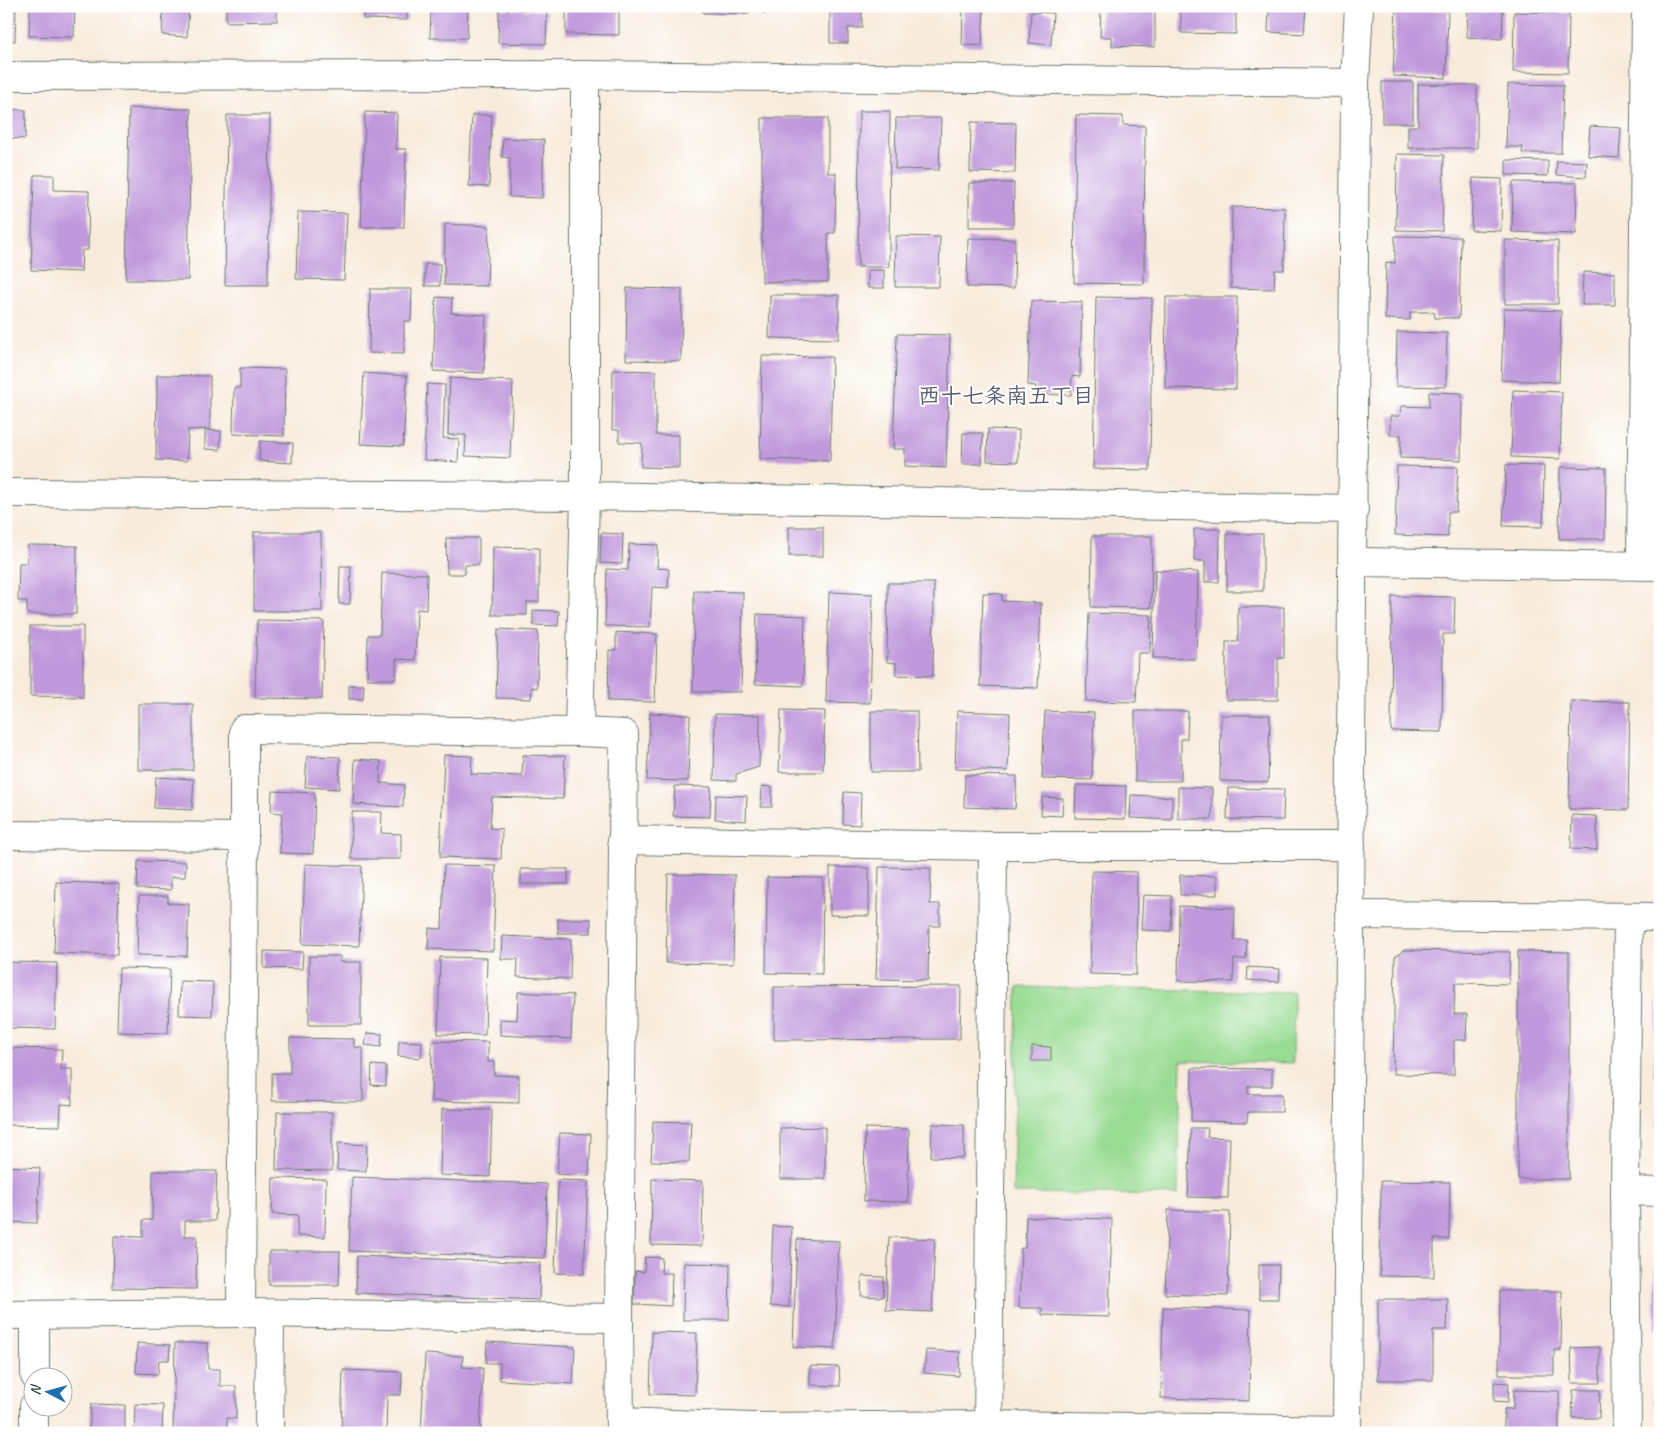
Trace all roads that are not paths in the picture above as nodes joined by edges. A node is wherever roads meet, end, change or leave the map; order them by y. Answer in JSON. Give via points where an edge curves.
{"nodes":[{"id":1,"x":1358,"y":6,"type":"edge"},
{"id":2,"x":1646,"y":6,"type":"edge"},
{"id":3,"x":585,"y":75,"type":"junction"},
{"id":4,"x":6,"y":76,"type":"edge"},
{"id":5,"x":1355,"y":83,"type":"junction"},
{"id":6,"x":6,"y":493,"type":"edge"},
{"id":7,"x":585,"y":496,"type":"junction"},
{"id":8,"x":1354,"y":509,"type":"junction"},
{"id":9,"x":1353,"y":562,"type":"junction"},
{"id":10,"x":1650,"y":566,"type":"edge"},
{"id":11,"x":579,"y":732,"type":"junction"},
{"id":12,"x":6,"y":834,"type":"edge"},
{"id":13,"x":244,"y":837,"type":"junction"},
{"id":14,"x":622,"y":840,"type":"junction"},
{"id":15,"x":993,"y":846,"type":"junction"},
{"id":16,"x":1351,"y":846,"type":"junction"},
{"id":17,"x":1349,"y":915,"type":"junction"},
{"id":18,"x":1628,"y":918,"type":"junction"},
{"id":19,"x":1660,"y":918,"type":"edge"},
{"id":20,"x":1625,"y":1191,"type":"junction"},
{"id":21,"x":1660,"y":1192,"type":"edge"},
{"id":22,"x":241,"y":1313,"type":"junction"},
{"id":23,"x":270,"y":1314,"type":"junction"},
{"id":24,"x":6,"y":1315,"type":"edge"},
{"id":25,"x":35,"y":1315,"type":"junction"},
{"id":26,"x":619,"y":1318,"type":"junction"},
{"id":27,"x":35,"y":1366,"type":"edge"},
{"id":28,"x":34,"y":1416,"type":"edge"},
{"id":29,"x":620,"y":1427,"type":"edge"},
{"id":30,"x":989,"y":1429,"type":"edge"},
{"id":31,"x":751,"y":1430,"type":"edge"},
{"id":32,"x":1347,"y":1431,"type":"edge"},
{"id":33,"x":34,"y":1433,"type":"edge"},
{"id":34,"x":269,"y":1433,"type":"edge"},
{"id":35,"x":1627,"y":1433,"type":"edge"}],
"edges":[{"from":1,"to":5,"type":"street"},
{"from":2,"to":10,"type":"street"},
{"from":3,"to":4,"type":"street"},
{"from":3,"to":5,"type":"street"},
{"from":3,"to":7,"type":"street"},
{"from":5,"to":8,"type":"street"},
{"from":6,"to":7,"type":"street"},
{"from":7,"to":8,"type":"street"},
{"from":7,"to":11,"type":"street"},
{"from":8,"to":9,"type":"street"},
{"from":9,"to":10,"type":"street"},
{"from":9,"to":16,"type":"street"},
{"from":11,"to":13,"type":"street","via":[[244,729]]},
{"from":11,"to":14,"type":"street","via":[[624,734]]},
{"from":12,"to":13,"type":"street"},
{"from":13,"to":22,"type":"street"},
{"from":14,"to":15,"type":"street"},
{"from":14,"to":26,"type":"street"},
{"from":15,"to":16,"type":"street"},
{"from":15,"to":30,"type":"street"},
{"from":16,"to":17,"type":"street"},
{"from":17,"to":18,"type":"street"},
{"from":17,"to":32,"type":"street"},
{"from":18,"to":19,"type":"street"},
{"from":18,"to":20,"type":"street"},
{"from":20,"to":21,"type":"street"},
{"from":20,"to":35,"type":"street"},
{"from":22,"to":23,"type":"street"},
{"from":22,"to":25,"type":"street"},
{"from":23,"to":26,"type":"street"},
{"from":23,"to":34,"type":"street"},
{"from":24,"to":25,"type":"street"},
{"from":25,"to":27,"type":"street"},
{"from":26,"to":29,"type":"street"},
{"from":28,"to":33,"type":"street"},
{"from":29,"to":31,"type":"street"},
{"from":30,"to":31,"type":"street"},
{"from":30,"to":32,"type":"street"}]}
